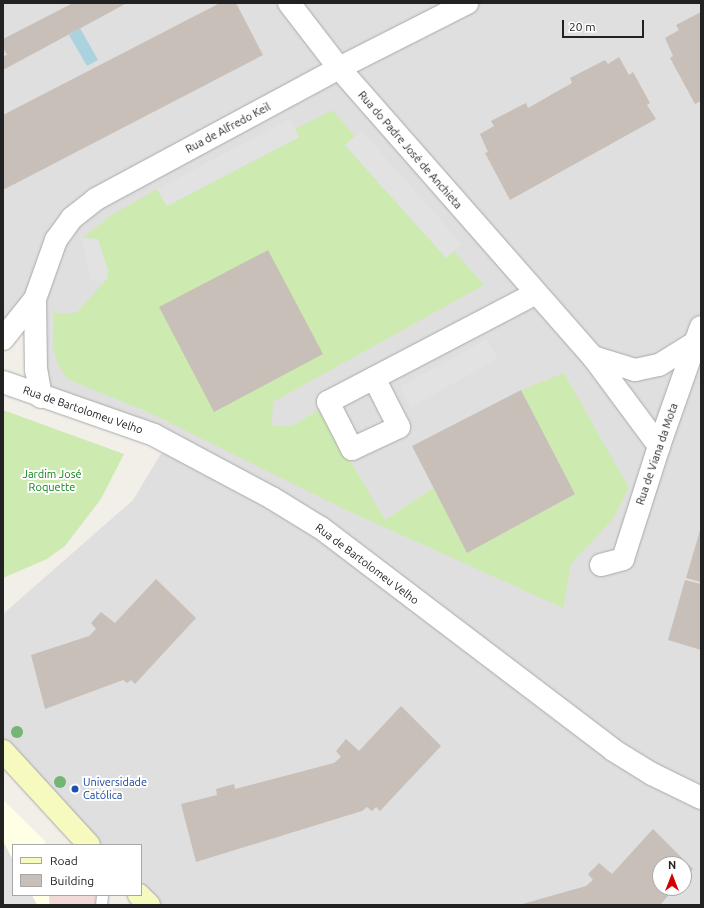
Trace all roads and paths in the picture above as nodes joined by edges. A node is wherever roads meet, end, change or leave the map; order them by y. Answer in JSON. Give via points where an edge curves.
{"nodes":[{"id":1,"x":289,"y":3,"type":"edge"},
{"id":2,"x":467,"y":3,"type":"edge"},
{"id":3,"x":339,"y":68,"type":"junction"},
{"id":4,"x":535,"y":294,"type":"junction"},
{"id":5,"x":36,"y":299,"type":"junction"},
{"id":6,"x":699,"y":334,"type":"edge"},
{"id":7,"x":3,"y":339,"type":"edge"},
{"id":8,"x":593,"y":357,"type":"junction"},
{"id":9,"x":374,"y":378,"type":"dead end"},
{"id":10,"x":3,"y":382,"type":"edge"},
{"id":11,"x":41,"y":397,"type":"junction"},
{"id":12,"x":659,"y":446,"type":"junction"},
{"id":13,"x":601,"y":565,"type":"dead end"},
{"id":14,"x":3,"y":751,"type":"edge"},
{"id":15,"x":701,"y":798,"type":"edge"},
{"id":16,"x":88,"y":844,"type":"edge"},
{"id":17,"x":140,"y":896,"type":"edge"},
{"id":18,"x":149,"y":905,"type":"edge"}],
"edges":[{"from":1,"to":3,"type":"street","name":"Rua do Padre José de Anchieta"},
{"from":2,"to":3,"type":"street","name":"Rua de Alfredo Keil"},
{"from":3,"to":4,"type":"street","name":"Rua do Padre José de Anchieta"},
{"from":3,"to":5,"type":"street","name":"Rua de Alfredo Keil","via":[[96,199],[72,218],[56,240]]},
{"from":4,"to":8,"type":"street","name":"Rua do Padre José de Anchieta"},
{"from":4,"to":9,"type":"street"},
{"from":5,"to":7,"type":"street","name":"Rua de Alfredo Keil"},
{"from":5,"to":11,"type":"street","name":"Rua de Alfredo Keil","via":[[36,370]]},
{"from":6,"to":8,"type":"street","via":[[659,365],[635,370]]},
{"from":6,"to":12,"type":"street","name":"Rua de Viana da Mota"},
{"from":8,"to":12,"type":"street","name":"Rua do Padre José de Anchieta"},
{"from":10,"to":11,"type":"street","name":"Rua de Bartolomeu Velho"},
{"from":11,"to":15,"type":"street","name":"Rua de Bartolomeu Velho","via":[[154,435],[218,468],[321,528],[613,750],[645,770]]},
{"from":12,"to":13,"type":"street","name":"Rua de Viana da Mota","via":[[623,559]]},
{"from":14,"to":16,"type":"main road"},
{"from":17,"to":18,"type":"main road"}]}
